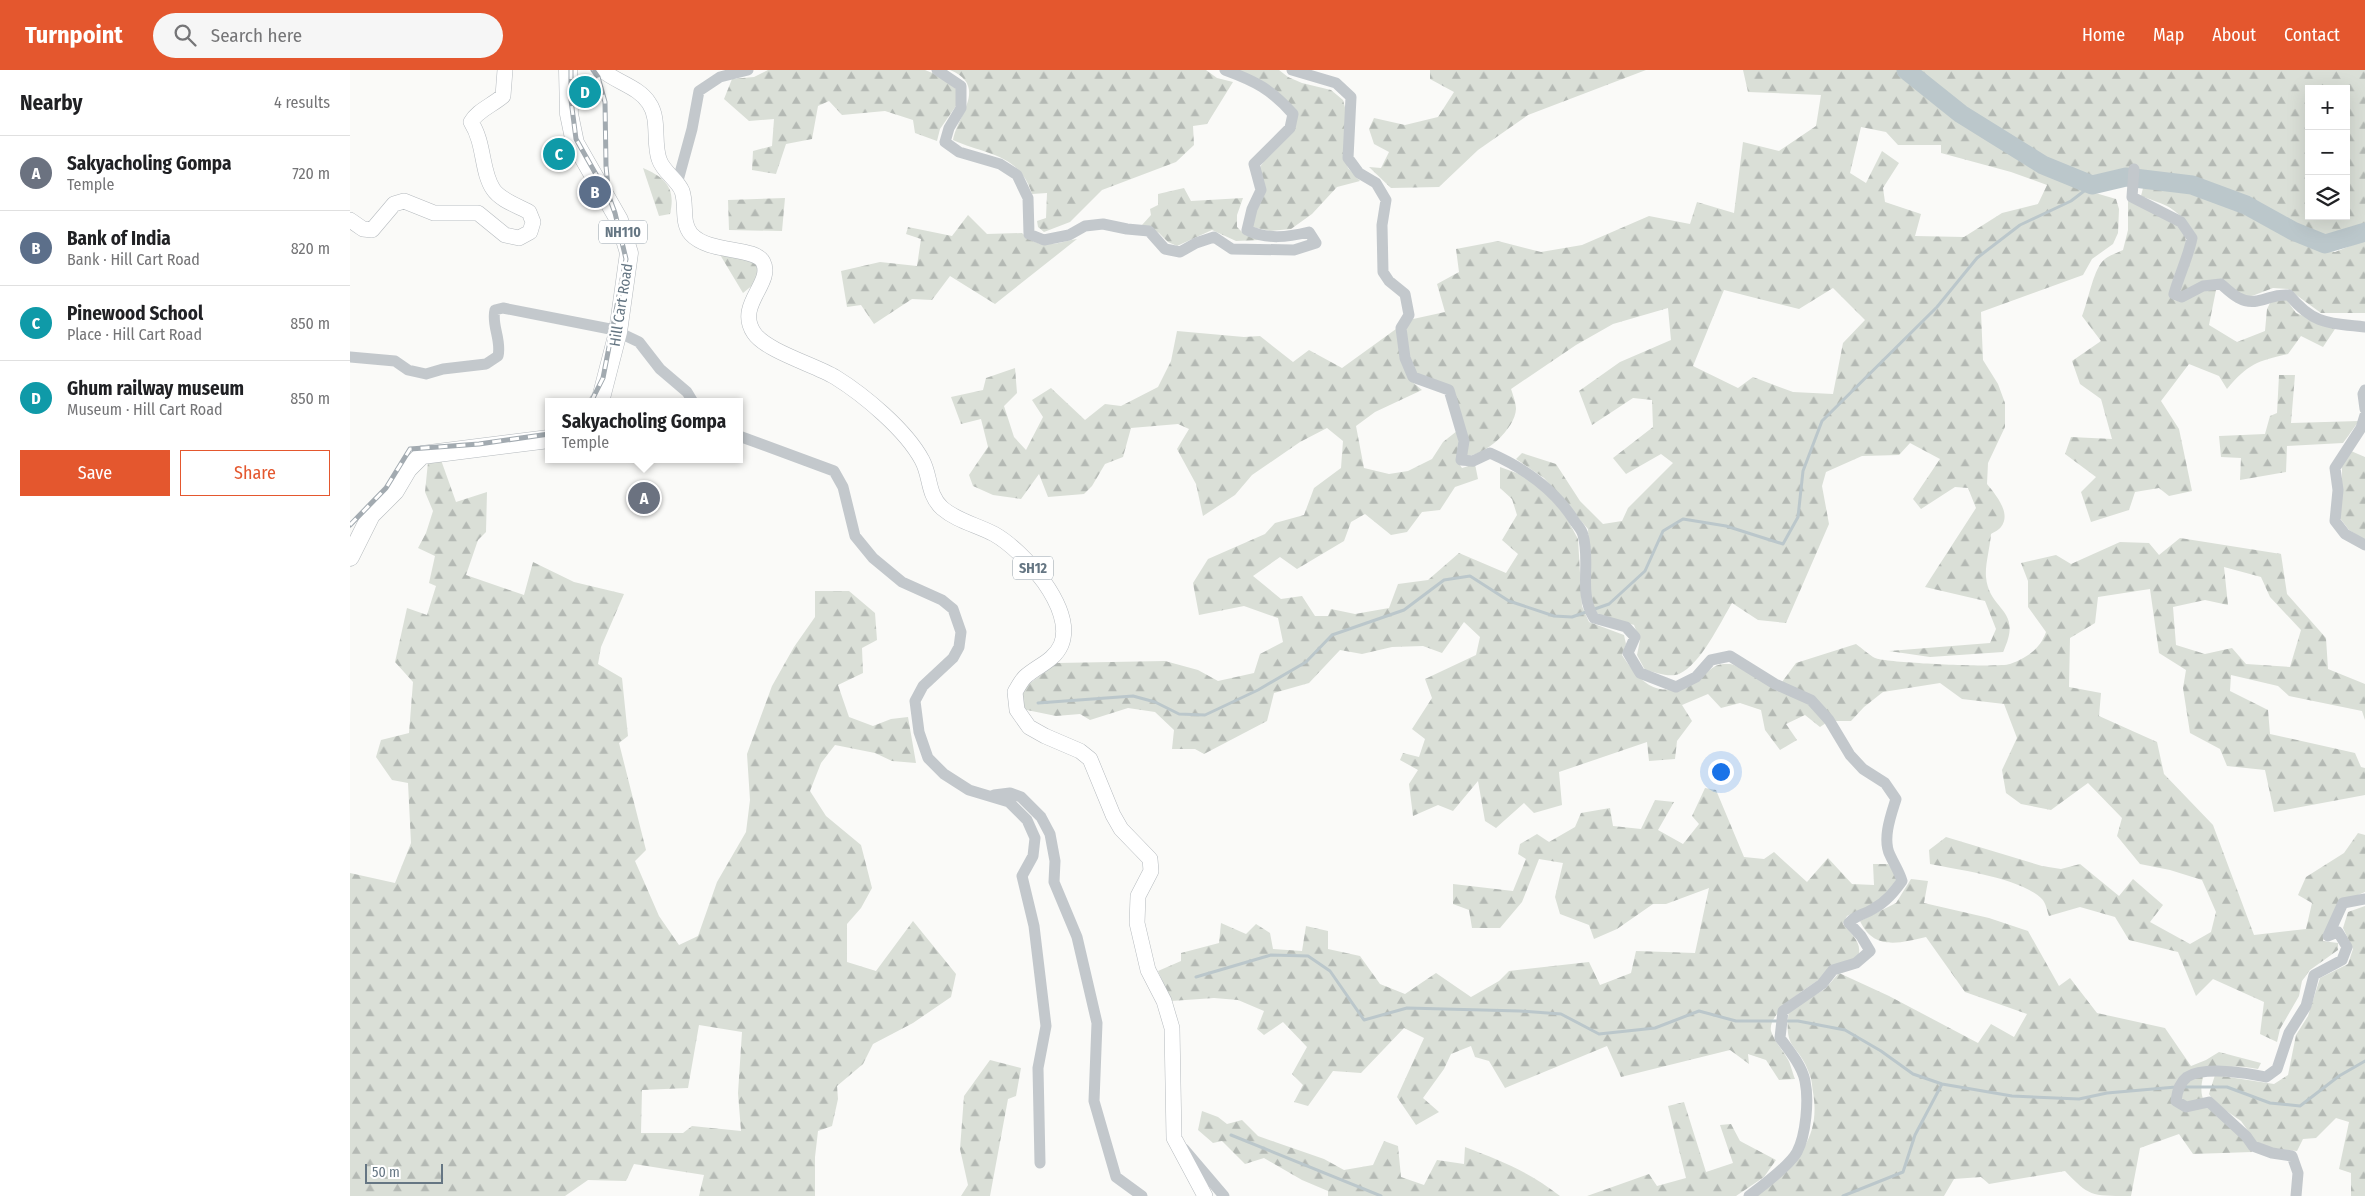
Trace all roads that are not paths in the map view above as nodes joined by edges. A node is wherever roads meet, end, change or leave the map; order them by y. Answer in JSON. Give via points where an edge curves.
{"nodes":[{"id":1,"x":505,"y":70,"type":"edge"},
{"id":2,"x":568,"y":70,"type":"edge"},
{"id":3,"x":602,"y":70,"type":"edge"},
{"id":4,"x":748,"y":70,"type":"edge"},
{"id":5,"x":938,"y":70,"type":"edge"},
{"id":6,"x":1225,"y":70,"type":"edge"},
{"id":7,"x":1292,"y":70,"type":"edge"},
{"id":8,"x":2134,"y":169,"type":"dead end"},
{"id":9,"x":677,"y":184,"type":"junction"},
{"id":10,"x":350,"y":220,"type":"edge"},
{"id":11,"x":2365,"y":327,"type":"edge"},
{"id":12,"x":614,"y":330,"type":"junction"},
{"id":13,"x":350,"y":357,"type":"edge"},
{"id":14,"x":2365,"y":390,"type":"edge"},
{"id":15,"x":601,"y":398,"type":"edge"},
{"id":16,"x":691,"y":398,"type":"edge"},
{"id":17,"x":2365,"y":409,"type":"edge"},
{"id":18,"x":2365,"y":415,"type":"edge"},
{"id":19,"x":743,"y":437,"type":"edge"},
{"id":20,"x":545,"y":440,"type":"edge"},
{"id":21,"x":2365,"y":545,"type":"edge"},
{"id":22,"x":350,"y":557,"type":"edge"},
{"id":23,"x":992,"y":795,"type":"junction"},
{"id":24,"x":2365,"y":899,"type":"edge"},
{"id":25,"x":1174,"y":1138,"type":"junction"},
{"id":26,"x":1040,"y":1163,"type":"dead end"},
{"id":27,"x":1142,"y":1196,"type":"edge"},
{"id":28,"x":1205,"y":1196,"type":"edge"},
{"id":29,"x":1224,"y":1196,"type":"edge"},
{"id":30,"x":1749,"y":1196,"type":"edge"},
{"id":31,"x":2296,"y":1196,"type":"edge"}],
"edges":[{"from":1,"to":10,"type":"main road","via":[[502,96],[491,107],[475,114],[471,122],[477,132],[493,190],[529,212],[533,222],[530,232],[519,238],[505,235],[478,213],[434,213],[404,201],[394,204],[372,230],[363,229]]},
{"from":2,"to":12,"type":"highway","name":"Hill Cart Road","number":"NH110","via":[[568,114],[574,143],[619,220],[629,253]]},
{"from":3,"to":9,"type":"main road","number":"SH12","via":[[651,104],[659,162]]},
{"from":4,"to":9,"type":"street","via":[[720,78],[699,91]]},
{"from":5,"to":6,"type":"street","via":[[961,86],[960,108],[945,142],[959,152],[1000,164],[1017,175],[1028,198],[1030,234],[1044,240],[1068,235],[1085,226],[1103,224],[1149,231],[1165,249],[1180,252],[1214,237],[1232,249],[1294,250],[1316,243],[1308,232],[1286,237],[1258,236],[1247,230],[1261,190],[1254,164],[1290,128],[1292,114],[1275,94]]},
{"from":7,"to":30,"type":"street","via":[[1336,83],[1350,97],[1348,158],[1359,173],[1376,183],[1386,200],[1382,225],[1383,272],[1405,294],[1409,315],[1401,328],[1405,358],[1413,377],[1449,390],[1464,441],[1461,460],[1473,461],[1490,453],[1512,463],[1542,483],[1569,512],[1583,534],[1587,607],[1594,618],[1626,627],[1635,637],[1628,653],[1640,673],[1676,687],[1696,677],[1711,660],[1730,656],[1775,684],[1811,700],[1829,720],[1850,755],[1885,782],[1896,799],[1888,826],[1889,854],[1902,881],[1890,897],[1872,910],[1855,916],[1849,923],[1870,952],[1856,963],[1834,970],[1822,984],[1783,1011],[1780,1038],[1805,1080],[1806,1116],[1796,1153]]},
{"from":8,"to":11,"type":"street","via":[[2132,197],[2181,222],[2192,238],[2174,294],[2182,296],[2203,286],[2221,284],[2239,299],[2256,302],[2276,294],[2289,296],[2302,311],[2321,322]]},
{"from":9,"to":25,"type":"main road","number":"SH12","via":[[682,192],[685,221],[699,242],[755,254],[765,265],[749,311],[749,321],[755,334],[770,346],[836,378],[882,414],[917,451],[933,498],[943,509],[1014,547],[1055,599],[1064,624],[1062,644],[1055,655],[1025,678],[1015,692],[1017,710],[1029,726],[1090,759],[1121,829],[1150,859],[1151,871],[1138,896],[1137,923],[1148,970],[1167,1007],[1172,1028]]},
{"from":12,"to":13,"type":"street","via":[[503,308],[496,310],[493,317],[501,346],[498,356],[486,364],[426,374],[408,370],[395,361]]},
{"from":12,"to":15,"type":"highway","name":"Hill Cart Road","number":"NH110"},
{"from":12,"to":16,"type":"street","via":[[639,342],[660,369]]},
{"from":14,"to":17,"type":"street"},
{"from":18,"to":21,"type":"street","via":[[2361,428],[2335,468],[2338,490],[2334,521],[2345,534]]},
{"from":19,"to":23,"type":"street","via":[[834,471],[844,488],[855,536],[873,558],[902,582],[942,600],[953,609],[961,632],[959,648],[953,658],[923,686],[916,701],[918,732],[928,758],[944,774],[969,790]]},
{"from":20,"to":22,"type":"highway","via":[[422,455],[408,469],[395,491],[371,515]]},
{"from":23,"to":26,"type":"street","via":[[1009,802],[1027,820],[1035,838],[1032,856],[1022,876],[1034,926],[1046,1026],[1038,1068]]},
{"from":23,"to":27,"type":"street","via":[[1010,793],[1021,797],[1041,817],[1050,834],[1055,861],[1054,882],[1077,937],[1097,1023],[1094,1101],[1116,1177]]},
{"from":24,"to":31,"type":"street","via":[[2343,904],[2328,936],[2338,932],[2347,947],[2342,960],[2314,975],[2306,1006],[2289,1033],[2277,1069],[2266,1077],[2237,1071],[2188,1076],[2178,1088],[2176,1102],[2186,1107],[2209,1102],[2253,1146],[2292,1156],[2298,1173]]},
{"from":25,"to":28,"type":"main road","number":"SH12"},
{"from":25,"to":29,"type":"street"}]}
